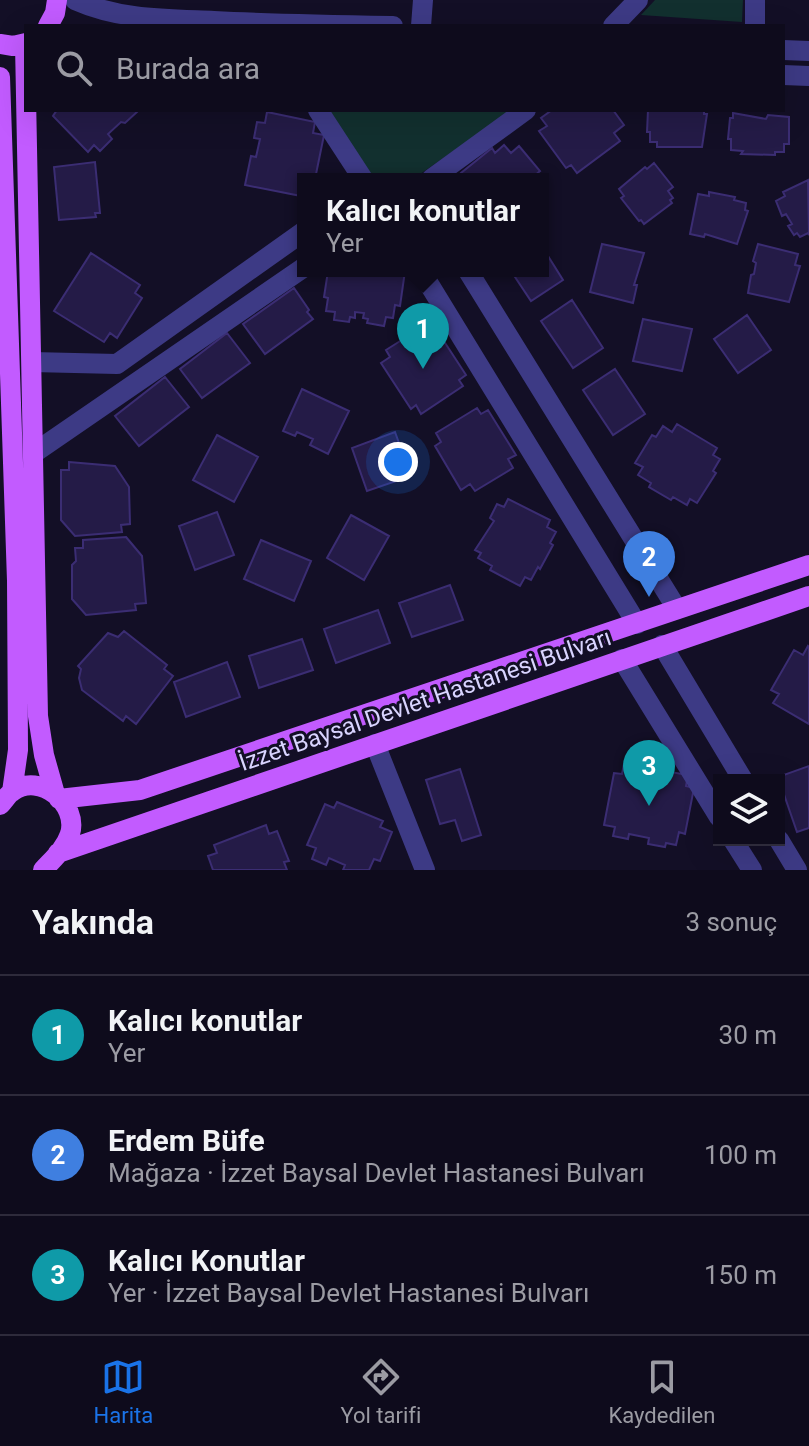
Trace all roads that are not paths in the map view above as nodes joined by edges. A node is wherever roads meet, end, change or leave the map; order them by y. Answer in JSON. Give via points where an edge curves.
{"nodes":[{"id":1,"x":57,"y":0,"type":"edge"},
{"id":2,"x":75,"y":0,"type":"edge"},
{"id":3,"x":423,"y":0,"type":"edge"},
{"id":4,"x":638,"y":0,"type":"edge"},
{"id":5,"x":755,"y":0,"type":"edge"},
{"id":6,"x":49,"y":24,"type":"edge"},
{"id":7,"x":262,"y":24,"type":"edge"},
{"id":8,"x":421,"y":24,"type":"edge"},
{"id":9,"x":615,"y":24,"type":"edge"},
{"id":10,"x":755,"y":24,"type":"edge"},
{"id":11,"x":24,"y":43,"type":"edge"},
{"id":12,"x":0,"y":44,"type":"edge"},
{"id":13,"x":785,"y":50,"type":"edge"},
{"id":14,"x":809,"y":51,"type":"edge"},
{"id":15,"x":785,"y":75,"type":"edge"},
{"id":16,"x":809,"y":76,"type":"edge"},
{"id":17,"x":0,"y":77,"type":"edge"},
{"id":18,"x":27,"y":112,"type":"edge"},
{"id":19,"x":319,"y":112,"type":"edge"},
{"id":20,"x":523,"y":112,"type":"edge"},
{"id":21,"x":359,"y":173,"type":"edge"},
{"id":22,"x":439,"y":173,"type":"edge"},
{"id":23,"x":297,"y":236,"type":"edge"},
{"id":24,"x":3,"y":253,"type":"edge"},
{"id":25,"x":297,"y":272,"type":"edge"},
{"id":26,"x":425,"y":277,"type":"edge"},
{"id":27,"x":472,"y":277,"type":"edge"},
{"id":28,"x":32,"y":362,"type":"junction"},
{"id":29,"x":4,"y":425,"type":"edge"},
{"id":30,"x":34,"y":453,"type":"junction"},
{"id":31,"x":6,"y":479,"type":"edge"},
{"id":32,"x":809,"y":565,"type":"edge"},
{"id":33,"x":809,"y":596,"type":"edge"},
{"id":34,"x":677,"y":609,"type":"junction"},
{"id":35,"x":637,"y":624,"type":"junction"},
{"id":36,"x":662,"y":645,"type":"junction"},
{"id":37,"x":622,"y":659,"type":"junction"},
{"id":38,"x":375,"y":744,"type":"junction"},
{"id":39,"x":739,"y":774,"type":"edge"},
{"id":40,"x":57,"y":796,"type":"junction"},
{"id":41,"x":6,"y":798,"type":"edge"},
{"id":42,"x":713,"y":807,"type":"edge"},
{"id":43,"x":737,"y":846,"type":"edge"},
{"id":44,"x":783,"y":846,"type":"edge"},
{"id":45,"x":48,"y":865,"type":"edge"},
{"id":46,"x":425,"y":870,"type":"edge"},
{"id":47,"x":752,"y":870,"type":"edge"},
{"id":48,"x":797,"y":870,"type":"edge"}],
"edges":[{"from":1,"to":6,"type":"main road"},
{"from":2,"to":7,"type":"street","via":[[148,18]]},
{"from":3,"to":8,"type":"street"},
{"from":4,"to":9,"type":"street"},
{"from":5,"to":10,"type":"street"},
{"from":11,"to":12,"type":"main road"},
{"from":13,"to":14,"type":"street"},
{"from":15,"to":16,"type":"street"},
{"from":17,"to":24,"type":"main road"},
{"from":18,"to":28,"type":"main road"},
{"from":19,"to":21,"type":"street"},
{"from":20,"to":22,"type":"street"},
{"from":23,"to":28,"type":"street","via":[[117,364]]},
{"from":24,"to":29,"type":"main road"},
{"from":25,"to":30,"type":"street"},
{"from":26,"to":35,"type":"street"},
{"from":27,"to":34,"type":"street"},
{"from":28,"to":30,"type":"main road"},
{"from":29,"to":31,"type":"main road"},
{"from":30,"to":40,"type":"main road","via":[[38,716]]},
{"from":31,"to":41,"type":"main road","via":[[17,581],[18,750]]},
{"from":32,"to":34,"type":"main road","name":"İzzet Baysal Devlet Hastanesi Bulvarı"},
{"from":33,"to":36,"type":"main road","name":"İzzet Baysal Devlet Hastanesi Bulvarı"},
{"from":34,"to":35,"type":"main road","name":"İzzet Baysal Devlet Hastanesi Bulvarı"},
{"from":35,"to":40,"type":"main road","name":"İzzet Baysal Devlet Hastanesi Bulvarı","via":[[140,790]]},
{"from":36,"to":37,"type":"main road","name":"İzzet Baysal Devlet Hastanesi Bulvarı"},
{"from":36,"to":39,"type":"street"},
{"from":37,"to":38,"type":"main road","name":"İzzet Baysal Devlet Hastanesi Bulvarı"},
{"from":37,"to":42,"type":"street"},
{"from":38,"to":45,"type":"main road","name":"İzzet Baysal Devlet Hastanesi Bulvarı"},
{"from":38,"to":46,"type":"street"},
{"from":40,"to":41,"type":"main road","name":"İzzet Baysal Devlet Hastanesi Bulvarı","via":[[41,786],[22,787]]},
{"from":40,"to":45,"type":"main road","name":"İzzet Baysal Devlet Hastanesi Bulvarı","via":[[70,817],[71,831]]},
{"from":43,"to":47,"type":"street"},
{"from":44,"to":48,"type":"street"}]}
